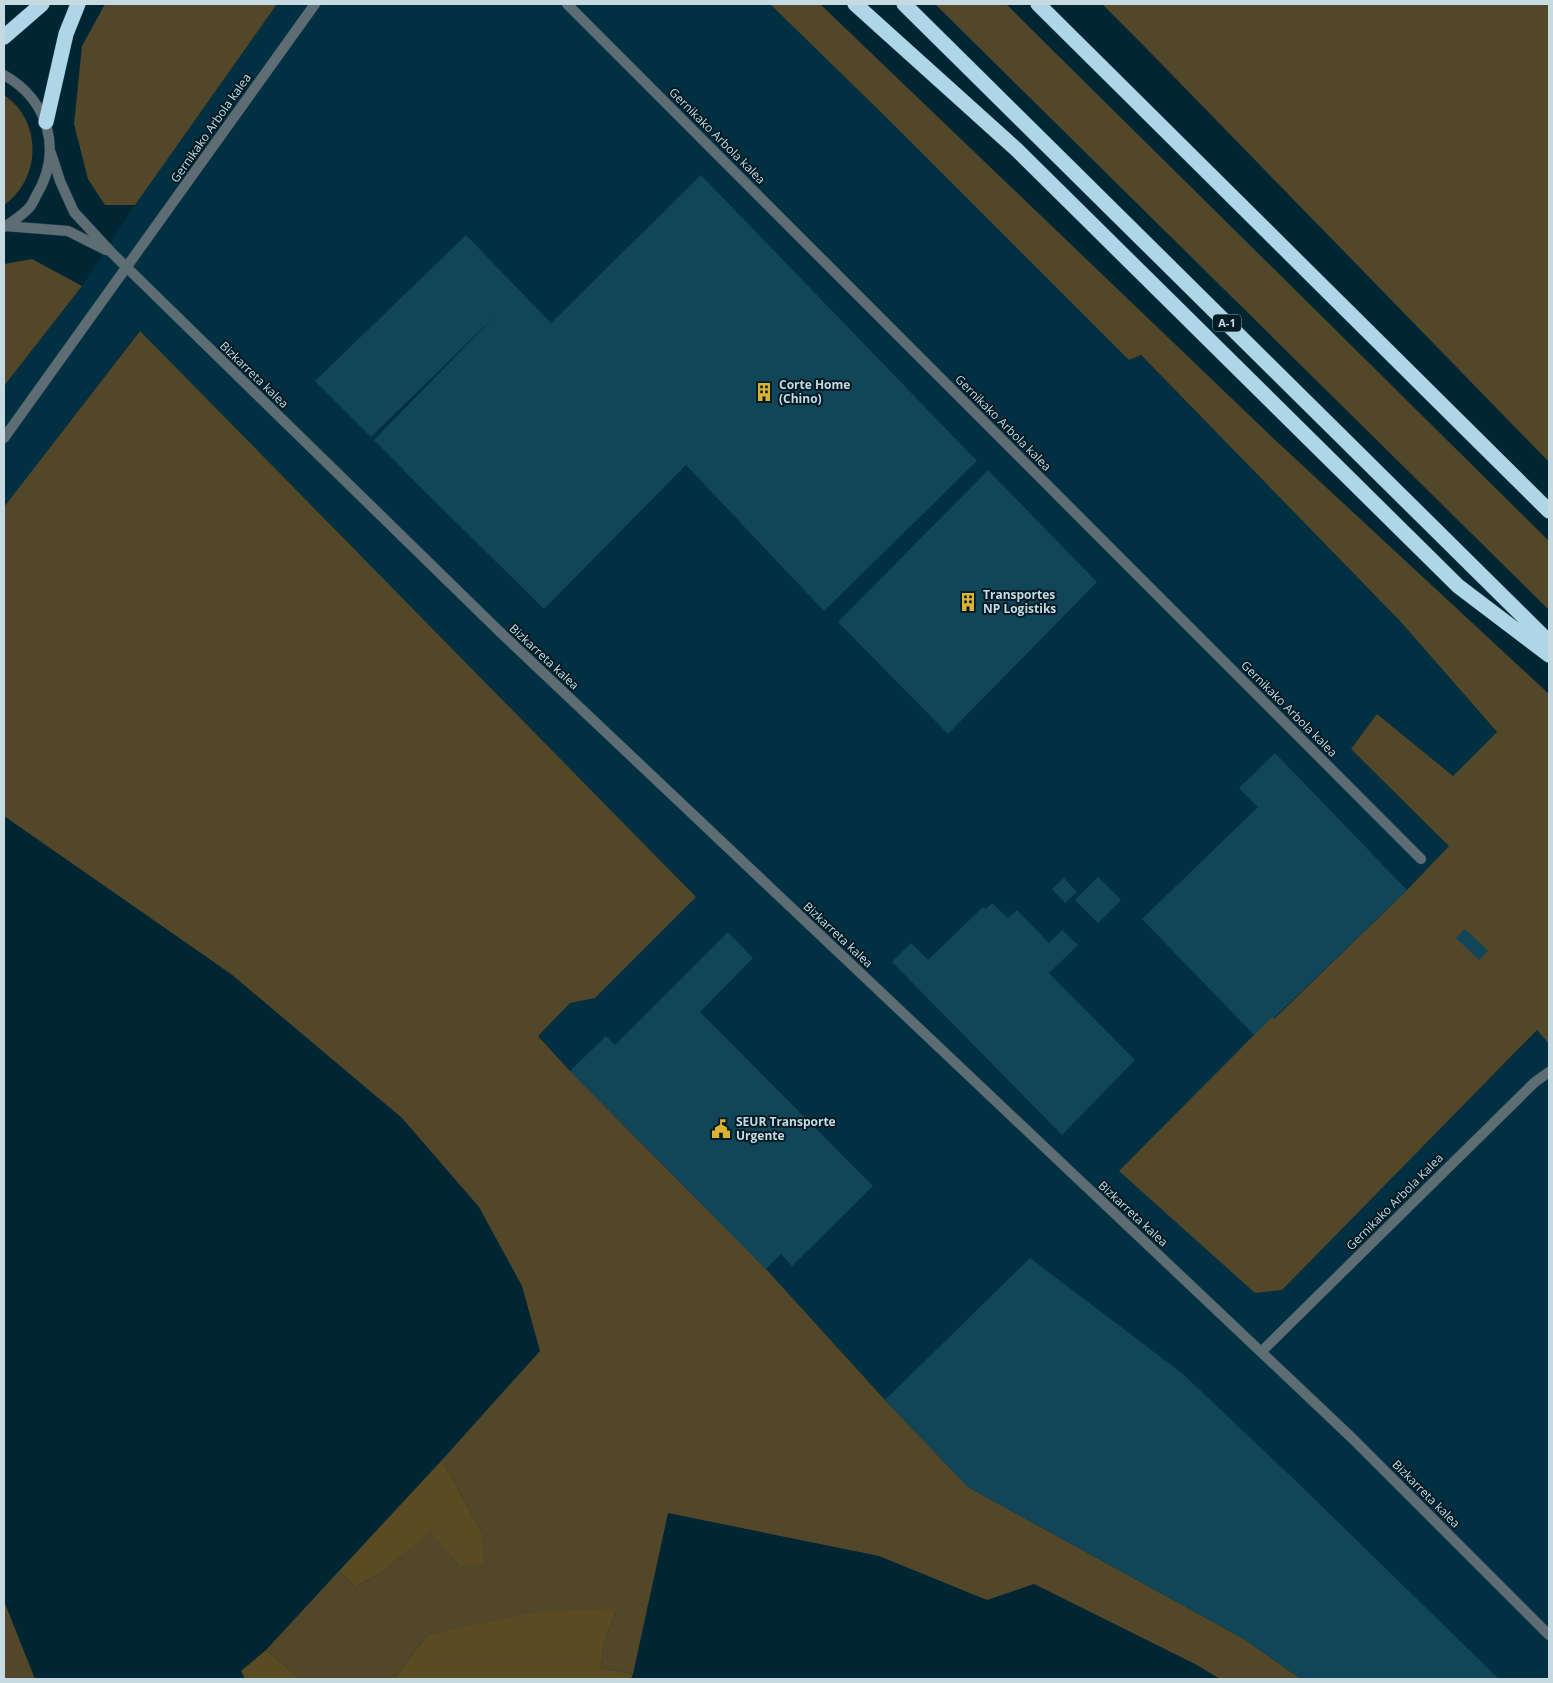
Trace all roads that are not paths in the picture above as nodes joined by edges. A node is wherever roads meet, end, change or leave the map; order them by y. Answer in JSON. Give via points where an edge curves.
{"nodes":[{"id":1,"x":42,"y":4,"type":"edge"},
{"id":2,"x":78,"y":4,"type":"edge"},
{"id":3,"x":315,"y":4,"type":"edge"},
{"id":4,"x":567,"y":4,"type":"edge"},
{"id":5,"x":855,"y":4,"type":"edge"},
{"id":6,"x":904,"y":4,"type":"edge"},
{"id":7,"x":1038,"y":4,"type":"edge"},
{"id":8,"x":4,"y":37,"type":"edge"},
{"id":9,"x":4,"y":75,"type":"edge"},
{"id":10,"x":46,"y":122,"type":"junction"},
{"id":11,"x":51,"y":153,"type":"junction"},
{"id":12,"x":4,"y":227,"type":"edge"},
{"id":13,"x":112,"y":253,"type":"junction"},
{"id":14,"x":127,"y":268,"type":"junction"},
{"id":15,"x":4,"y":438,"type":"edge"},
{"id":16,"x":1549,"y":511,"type":"edge"},
{"id":17,"x":1549,"y":642,"type":"edge"},
{"id":18,"x":1549,"y":655,"type":"edge"},
{"id":19,"x":1421,"y":860,"type":"dead end"},
{"id":20,"x":1549,"y":1072,"type":"edge"},
{"id":21,"x":1261,"y":1352,"type":"junction"},
{"id":22,"x":1549,"y":1635,"type":"edge"}],
"edges":[{"from":1,"to":8,"type":"highway"},
{"from":2,"to":10,"type":"highway","via":[[66,34]]},
{"from":3,"to":14,"type":"street","name":"Gernikako Arbola kalea"},
{"from":4,"to":19,"type":"street","name":"Gernikako Arbola kalea"},
{"from":5,"to":18,"type":"highway","via":[[1017,150],[1458,586]]},
{"from":6,"to":17,"type":"highway","number":"A-1"},
{"from":7,"to":16,"type":"highway"},
{"from":9,"to":10,"type":"street","via":[[35,100]]},
{"from":10,"to":11,"type":"street"},
{"from":11,"to":12,"type":"street","via":[[44,183],[29,208]]},
{"from":11,"to":13,"type":"street","name":"Bizkarreta kalea","via":[[74,212]]},
{"from":12,"to":13,"type":"street","via":[[68,231]]},
{"from":13,"to":14,"type":"street","name":"Bizkarreta kalea"},
{"from":14,"to":15,"type":"street","name":"Gernikako Arbola kalea"},
{"from":14,"to":21,"type":"street","name":"Bizkarreta kalea","via":[[508,639]]},
{"from":20,"to":21,"type":"street","name":"Gernikako Arbola Kalea","via":[[1528,1088]]},
{"from":21,"to":22,"type":"street","name":"Bizkarreta kalea"}]}
